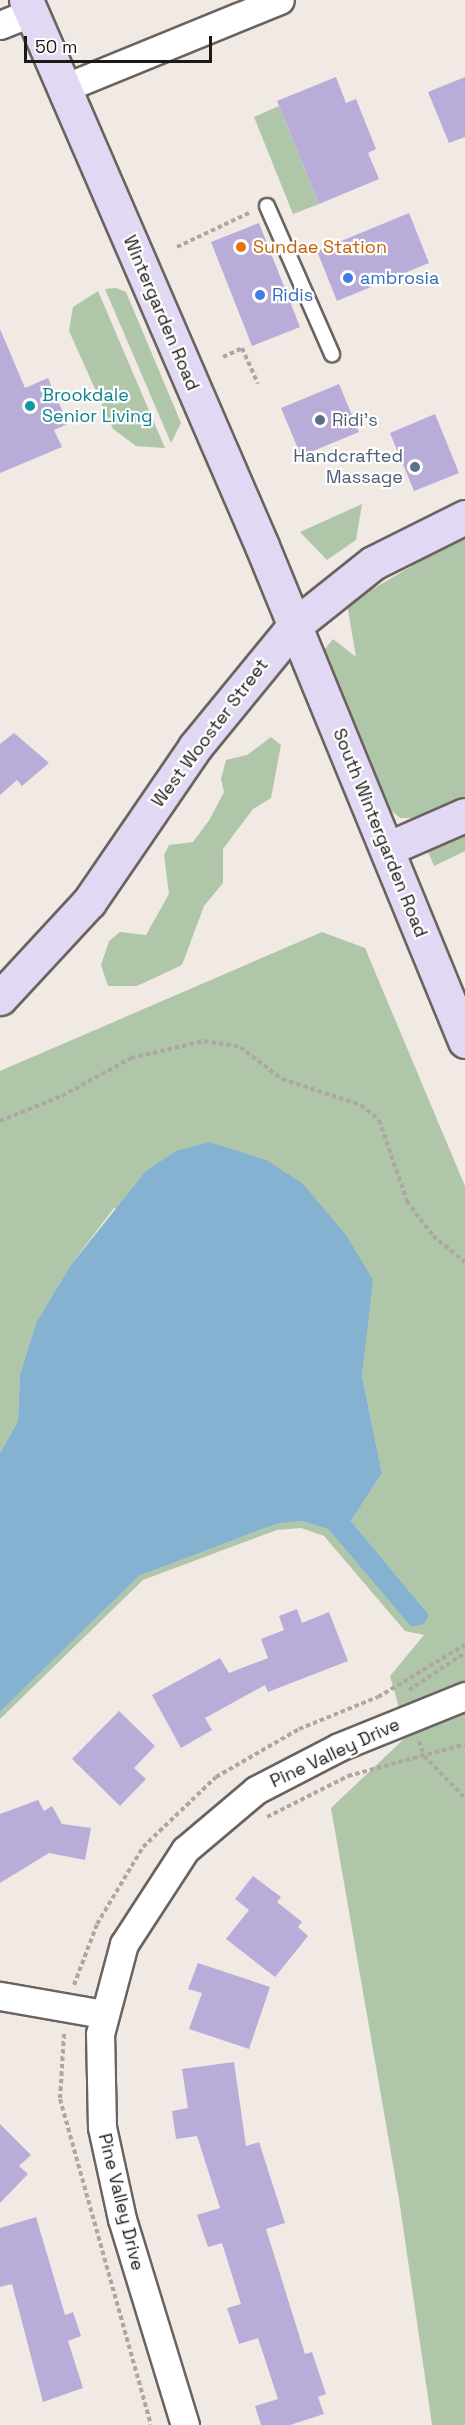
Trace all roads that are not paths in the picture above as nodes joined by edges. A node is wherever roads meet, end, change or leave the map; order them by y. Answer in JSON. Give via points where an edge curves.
{"nodes":[{"id":1,"x":280,"y":0,"type":"edge"},
{"id":2,"x":29,"y":6,"type":"edge"},
{"id":3,"x":0,"y":25,"type":"edge"},
{"id":4,"x":64,"y":88,"type":"junction"},
{"id":5,"x":267,"y":206,"type":"road end"},
{"id":6,"x":332,"y":354,"type":"dead end"},
{"id":7,"x":465,"y":517,"type":"edge"},
{"id":8,"x":294,"y":626,"type":"junction"},
{"id":9,"x":465,"y":815,"type":"edge"},
{"id":10,"x":387,"y":849,"type":"junction"},
{"id":11,"x":0,"y":998,"type":"edge"},
{"id":12,"x":465,"y":1041,"type":"edge"},
{"id":13,"x":465,"y":1696,"type":"edge"},
{"id":14,"x":0,"y":1996,"type":"edge"},
{"id":15,"x":103,"y":2014,"type":"junction"},
{"id":16,"x":185,"y":2425,"type":"edge"}],
"edges":[{"from":1,"to":4,"type":"street"},
{"from":2,"to":3,"type":"street"},
{"from":2,"to":4,"type":"street","name":"Wintergarden Road"},
{"from":4,"to":8,"type":"street","name":"Wintergarden Road"},
{"from":5,"to":6,"type":"lane"},
{"from":7,"to":8,"type":"street","name":"West Wooster Street","via":[[373,563]]},
{"from":8,"to":10,"type":"street","name":"South Wintergarden Road"},
{"from":8,"to":11,"type":"street","name":"West Wooster Street","via":[[195,747],[89,902]]},
{"from":9,"to":10,"type":"street"},
{"from":10,"to":12,"type":"street","name":"South Wintergarden Road"},
{"from":13,"to":15,"type":"street","name":"Pine Valley Drive","via":[[288,1772],[211,1824],[173,1865],[141,1911]]},
{"from":14,"to":15,"type":"street"},
{"from":15,"to":16,"type":"street","name":"Pine Valley Drive","via":[[98,2071],[108,2164]]}]}
